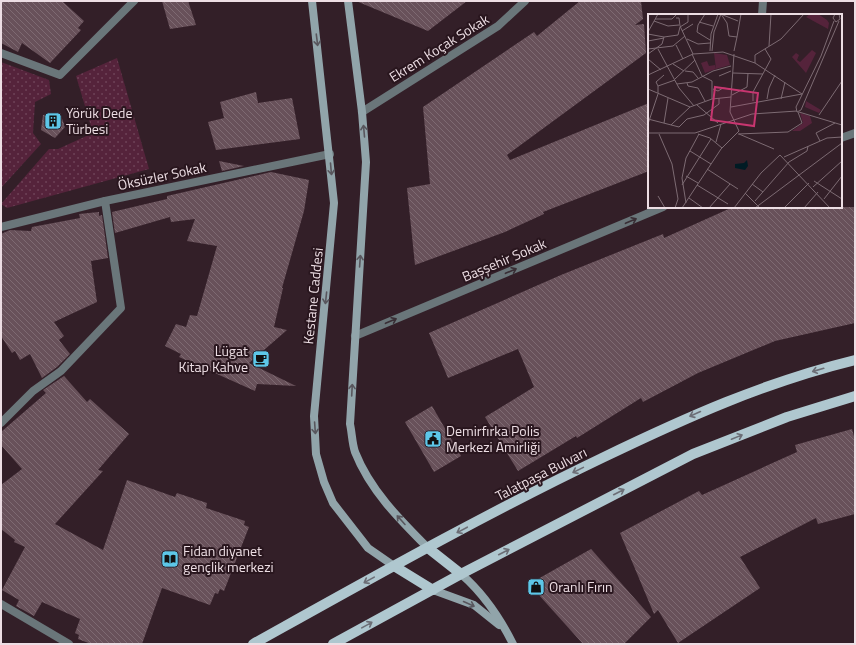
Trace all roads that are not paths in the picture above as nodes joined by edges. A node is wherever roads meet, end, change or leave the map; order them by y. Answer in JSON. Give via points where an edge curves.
{"nodes":[{"id":1,"x":134,"y":1,"type":"edge"},
{"id":2,"x":312,"y":1,"type":"edge"},
{"id":3,"x":348,"y":1,"type":"edge"},
{"id":4,"x":525,"y":1,"type":"edge"},
{"id":5,"x":763,"y":1,"type":"edge"},
{"id":6,"x":762,"y":14,"type":"edge"},
{"id":7,"x":1,"y":53,"type":"edge"},
{"id":8,"x":362,"y":112,"type":"junction"},
{"id":9,"x":855,"y":133,"type":"edge"},
{"id":10,"x":842,"y":138,"type":"edge"},
{"id":11,"x":330,"y":154,"type":"junction"},
{"id":12,"x":105,"y":201,"type":"junction"},
{"id":13,"x":661,"y":208,"type":"edge"},
{"id":14,"x":1,"y":227,"type":"edge"},
{"id":15,"x":355,"y":336,"type":"junction"},
{"id":16,"x":855,"y":360,"type":"edge"},
{"id":17,"x":855,"y":396,"type":"edge"},
{"id":18,"x":1,"y":423,"type":"edge"},
{"id":19,"x":428,"y":548,"type":"junction"},
{"id":20,"x":394,"y":566,"type":"junction"},
{"id":21,"x":461,"y":574,"type":"junction"},
{"id":22,"x":433,"y":590,"type":"junction"},
{"id":23,"x":1,"y":604,"type":"edge"},
{"id":24,"x":506,"y":630,"type":"junction"},
{"id":25,"x":69,"y":644,"type":"edge"},
{"id":26,"x":253,"y":644,"type":"edge"},
{"id":27,"x":333,"y":644,"type":"edge"},
{"id":28,"x":513,"y":644,"type":"edge"}],
"edges":[{"from":1,"to":7,"type":"street","via":[[60,75]]},
{"from":2,"to":11,"type":"main road","name":"Kestane Caddesi","one_way":true},
{"from":3,"to":8,"type":"main road"},
{"from":4,"to":8,"type":"street","name":"Ekrem Koçak Sokak","via":[[498,26]]},
{"from":5,"to":6,"type":"street"},
{"from":15,"to":8,"type":"main road","one_way":true,"via":[[366,162]]},
{"from":9,"to":10,"type":"street"},
{"from":11,"to":12,"type":"street","name":"Öksüzler Sokak"},
{"from":11,"to":20,"type":"main road","name":"Kestane Caddesi","one_way":true,"via":[[334,203],[314,416],[316,454],[333,503],[368,548]]},
{"from":12,"to":14,"type":"street","name":"Öksüzler Sokak"},
{"from":12,"to":18,"type":"street","via":[[121,308],[61,371],[33,391]]},
{"from":15,"to":13,"type":"street","name":"Başşehir Sokak","one_way":true},
{"from":19,"to":15,"type":"main road","one_way":true,"via":[[380,496],[366,475],[355,450],[350,424]]},
{"from":16,"to":19,"type":"main road","name":"Talatpaşa Bulvarı","one_way":true,"via":[[777,382],[722,402],[549,484]]},
{"from":21,"to":17,"type":"main road","one_way":true,"via":[[693,454],[786,417]]},
{"from":19,"to":20,"type":"main road","name":"Talatpaşa Bulvarı"},
{"from":19,"to":21,"type":"main road"},
{"from":20,"to":22,"type":"main road"},
{"from":20,"to":26,"type":"main road","name":"Talatpaşa Bulvarı","one_way":true},
{"from":21,"to":22,"type":"main road"},
{"from":21,"to":24,"type":"main road","via":[[476,587]]},
{"from":22,"to":24,"type":"main road","one_way":true,"via":[[474,605]]},
{"from":27,"to":22,"type":"main road","one_way":true},
{"from":23,"to":25,"type":"street"},
{"from":24,"to":28,"type":"main road"}]}
